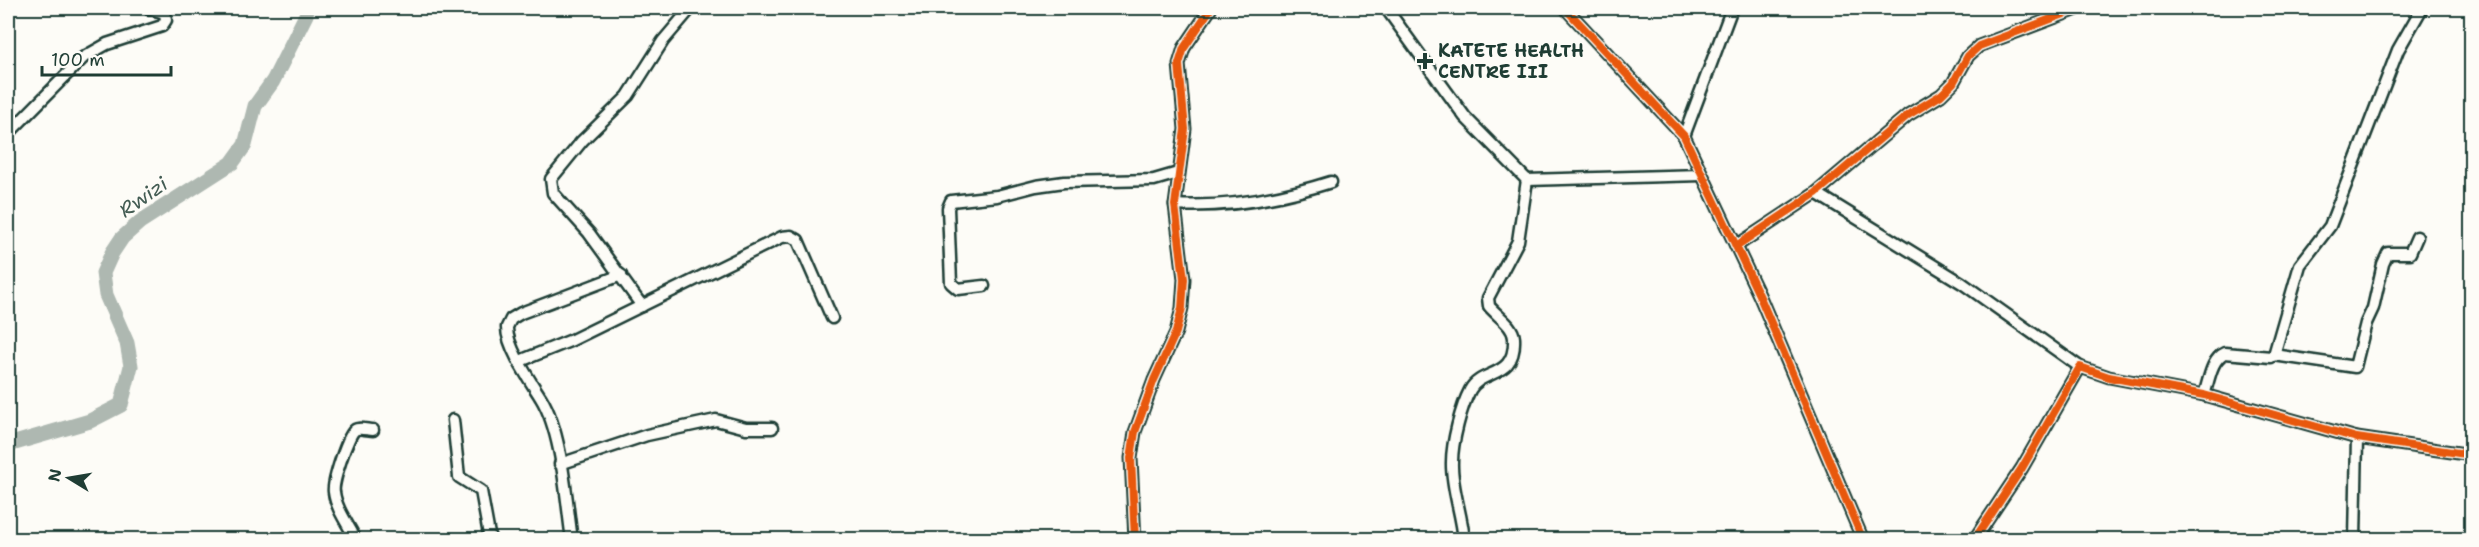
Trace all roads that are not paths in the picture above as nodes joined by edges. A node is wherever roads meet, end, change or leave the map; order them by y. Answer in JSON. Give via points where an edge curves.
{"nodes":[{"id":1,"x":148,"y":8,"type":"edge"},
{"id":2,"x":691,"y":8,"type":"edge"},
{"id":3,"x":1211,"y":8,"type":"edge"},
{"id":4,"x":1386,"y":8,"type":"edge"},
{"id":5,"x":1565,"y":8,"type":"edge"},
{"id":6,"x":1732,"y":8,"type":"edge"},
{"id":7,"x":2080,"y":8,"type":"edge"},
{"id":8,"x":2422,"y":8,"type":"edge"},
{"id":9,"x":8,"y":134,"type":"edge"},
{"id":10,"x":1684,"y":136,"type":"junction"},
{"id":11,"x":1178,"y":173,"type":"junction"},
{"id":12,"x":1702,"y":175,"type":"junction"},
{"id":13,"x":1527,"y":180,"type":"junction"},
{"id":14,"x":1331,"y":182,"type":"dead end"},
{"id":15,"x":1815,"y":193,"type":"junction"},
{"id":16,"x":1175,"y":205,"type":"junction"},
{"id":17,"x":2417,"y":237,"type":"dead end"},
{"id":18,"x":1736,"y":246,"type":"junction"},
{"id":19,"x":621,"y":275,"type":"junction"},
{"id":20,"x":984,"y":286,"type":"dead end"},
{"id":21,"x":642,"y":306,"type":"junction"},
{"id":22,"x":832,"y":318,"type":"dead end"},
{"id":23,"x":2274,"y":355,"type":"junction"},
{"id":24,"x":520,"y":361,"type":"junction"},
{"id":25,"x":2080,"y":367,"type":"junction"},
{"id":26,"x":2204,"y":395,"type":"junction"},
{"id":27,"x":453,"y":420,"type":"dead end"},
{"id":28,"x":772,"y":428,"type":"dead end"},
{"id":29,"x":374,"y":430,"type":"dead end"},
{"id":30,"x":2356,"y":438,"type":"junction"},
{"id":31,"x":2472,"y":455,"type":"edge"},
{"id":32,"x":560,"y":464,"type":"junction"},
{"id":33,"x":356,"y":540,"type":"edge"},
{"id":34,"x":490,"y":540,"type":"edge"},
{"id":35,"x":572,"y":540,"type":"edge"},
{"id":36,"x":1135,"y":540,"type":"edge"},
{"id":37,"x":1464,"y":540,"type":"edge"},
{"id":38,"x":1863,"y":540,"type":"edge"},
{"id":39,"x":1974,"y":540,"type":"edge"},
{"id":40,"x":2355,"y":540,"type":"edge"}],
"edges":[{"from":1,"to":9,"type":"street","via":[[162,11],[166,20],[158,28],[107,44],[84,57]]},
{"from":2,"to":19,"type":"street","via":[[663,41],[628,96],[582,141],[551,179],[552,193]]},
{"from":3,"to":11,"type":"street","via":[[1184,48],[1179,64],[1185,129]]},
{"from":4,"to":13,"type":"street","via":[[1465,117]]},
{"from":5,"to":10,"type":"street"},
{"from":6,"to":10,"type":"street"},
{"from":7,"to":15,"type":"street","via":[[1979,46],[1941,95],[1908,115]]},
{"from":8,"to":23,"type":"street","via":[[2398,50],[2330,226],[2300,265]]},
{"from":10,"to":12,"type":"street"},
{"from":11,"to":16,"type":"street"},
{"from":11,"to":20,"type":"street","via":[[1154,180],[1064,182],[951,201],[951,283],[958,289]]},
{"from":12,"to":13,"type":"street"},
{"from":12,"to":18,"type":"street"},
{"from":13,"to":37,"type":"street","via":[[1518,241],[1488,298],[1489,306],[1510,326],[1514,337],[1510,357],[1506,367],[1474,383],[1454,442],[1452,463]]},
{"from":14,"to":16,"type":"street","via":[[1297,193],[1226,204]]},
{"from":15,"to":18,"type":"street"},
{"from":15,"to":25,"type":"street","via":[[1962,283]]},
{"from":16,"to":36,"type":"street","via":[[1184,279],[1182,308],[1135,432],[1131,468]]},
{"from":17,"to":23,"type":"street","via":[[2410,253],[2388,253],[2357,366]]},
{"from":18,"to":38,"type":"street"},
{"from":19,"to":21,"type":"street"},
{"from":19,"to":24,"type":"street","via":[[511,319],[507,332]]},
{"from":21,"to":22,"type":"street","via":[[754,249],[791,236],[798,240]]},
{"from":21,"to":24,"type":"street"},
{"from":23,"to":26,"type":"street","via":[[2218,356]]},
{"from":24,"to":32,"type":"street","via":[[552,425]]},
{"from":25,"to":26,"type":"street","via":[[2109,377]]},
{"from":25,"to":39,"type":"street","via":[[2022,468]]},
{"from":26,"to":30,"type":"street"},
{"from":27,"to":34,"type":"street","via":[[459,477],[481,491]]},
{"from":28,"to":32,"type":"street","via":[[746,428],[716,420],[647,435]]},
{"from":29,"to":33,"type":"street","via":[[354,430],[333,489]]},
{"from":30,"to":31,"type":"street"},
{"from":30,"to":40,"type":"street"},
{"from":32,"to":35,"type":"street"}]}
